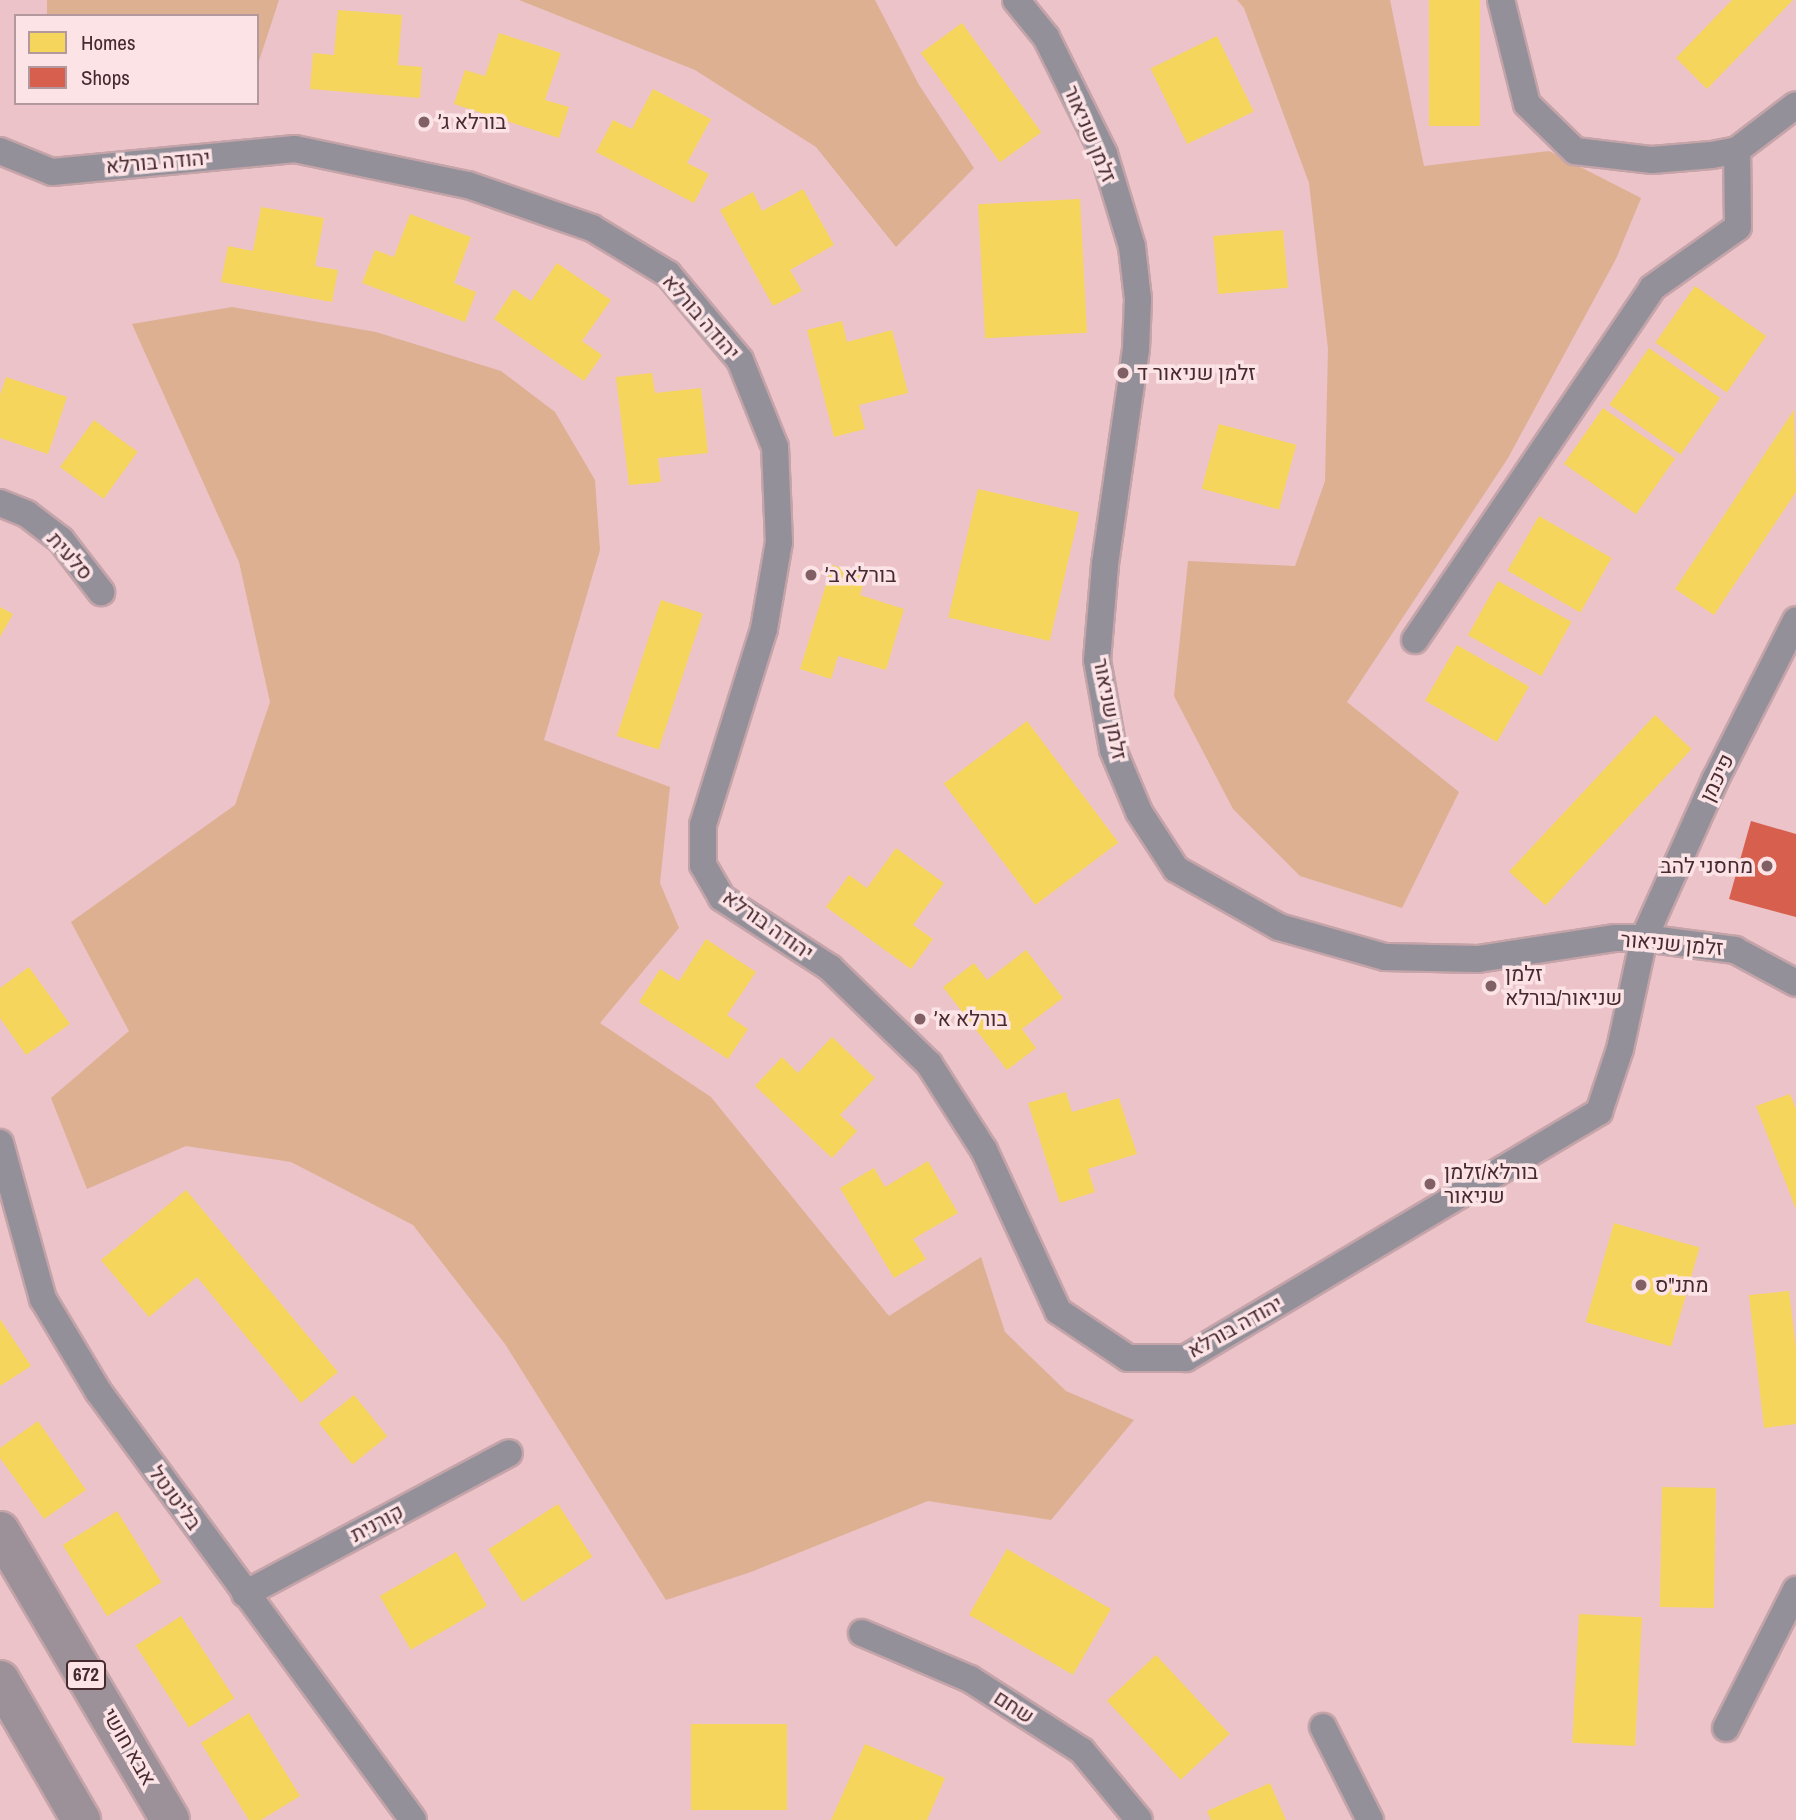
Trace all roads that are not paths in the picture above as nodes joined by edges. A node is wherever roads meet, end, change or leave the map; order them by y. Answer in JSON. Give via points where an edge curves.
{"nodes":[{"id":1,"x":1016,"y":0,"type":"edge"},
{"id":2,"x":1501,"y":0,"type":"edge"},
{"id":3,"x":1796,"y":106,"type":"edge"},
{"id":4,"x":1737,"y":150,"type":"junction"},
{"id":5,"x":0,"y":151,"type":"edge"},
{"id":6,"x":0,"y":503,"type":"edge"},
{"id":7,"x":101,"y":592,"type":"dead end"},
{"id":8,"x":1796,"y":620,"type":"edge"},
{"id":9,"x":1415,"y":640,"type":"dead end"},
{"id":10,"x":1644,"y":938,"type":"junction"},
{"id":11,"x":1796,"y":982,"type":"edge"},
{"id":12,"x":0,"y":1143,"type":"edge"},
{"id":13,"x":509,"y":1452,"type":"dead end"},
{"id":14,"x":0,"y":1531,"type":"edge"},
{"id":15,"x":1796,"y":1590,"type":"edge"},
{"id":16,"x":245,"y":1594,"type":"junction"},
{"id":17,"x":862,"y":1633,"type":"dead end"},
{"id":18,"x":0,"y":1679,"type":"edge"},
{"id":19,"x":1323,"y":1727,"type":"dead end"},
{"id":20,"x":1726,"y":1728,"type":"dead end"},
{"id":21,"x":81,"y":1820,"type":"edge"},
{"id":22,"x":170,"y":1820,"type":"edge"},
{"id":23,"x":413,"y":1820,"type":"edge"},
{"id":24,"x":1139,"y":1820,"type":"edge"},
{"id":25,"x":1370,"y":1820,"type":"edge"}],
"edges":[{"from":1,"to":10,"type":"street","name":"זלמן שניאור","via":[[1046,37],[1104,154],[1132,247],[1136,349],[1105,565],[1097,660],[1113,750],[1139,812],[1176,869],[1279,927],[1385,957],[1478,959],[1615,938]]},
{"from":2,"to":4,"type":"street","via":[[1527,104],[1575,151],[1652,160]]},
{"from":3,"to":4,"type":"street"},
{"from":4,"to":9,"type":"street","via":[[1738,226],[1652,288]]},
{"from":5,"to":10,"type":"street","name":"יהודה בורלא","via":[[52,172],[295,149],[468,185],[592,229],[668,274],[740,360],[775,447],[779,542],[764,629],[703,825],[703,865],[722,898],[831,968],[929,1064],[984,1150],[1058,1311],[1128,1358],[1186,1358],[1599,1112],[1620,1049]]},
{"from":6,"to":7,"type":"street","name":"סלעית","via":[[27,514],[61,540]]},
{"from":8,"to":10,"type":"street","name":"פיכמן"},
{"from":10,"to":11,"type":"street","name":"זלמן שניאור","via":[[1735,950]]},
{"from":12,"to":16,"type":"street","name":"בליטנטל","via":[[43,1299],[98,1391]]},
{"from":13,"to":16,"type":"street","name":"קורנית"},
{"from":14,"to":22,"type":"main road","name":"אבא חושי","number":"672"},
{"from":15,"to":20,"type":"street"},
{"from":16,"to":23,"type":"street","name":"בליטנטל"},
{"from":17,"to":24,"type":"street","name":"שחם","via":[[971,1679],[1082,1751]]},
{"from":18,"to":21,"type":"main road"},
{"from":19,"to":25,"type":"street"}]}
